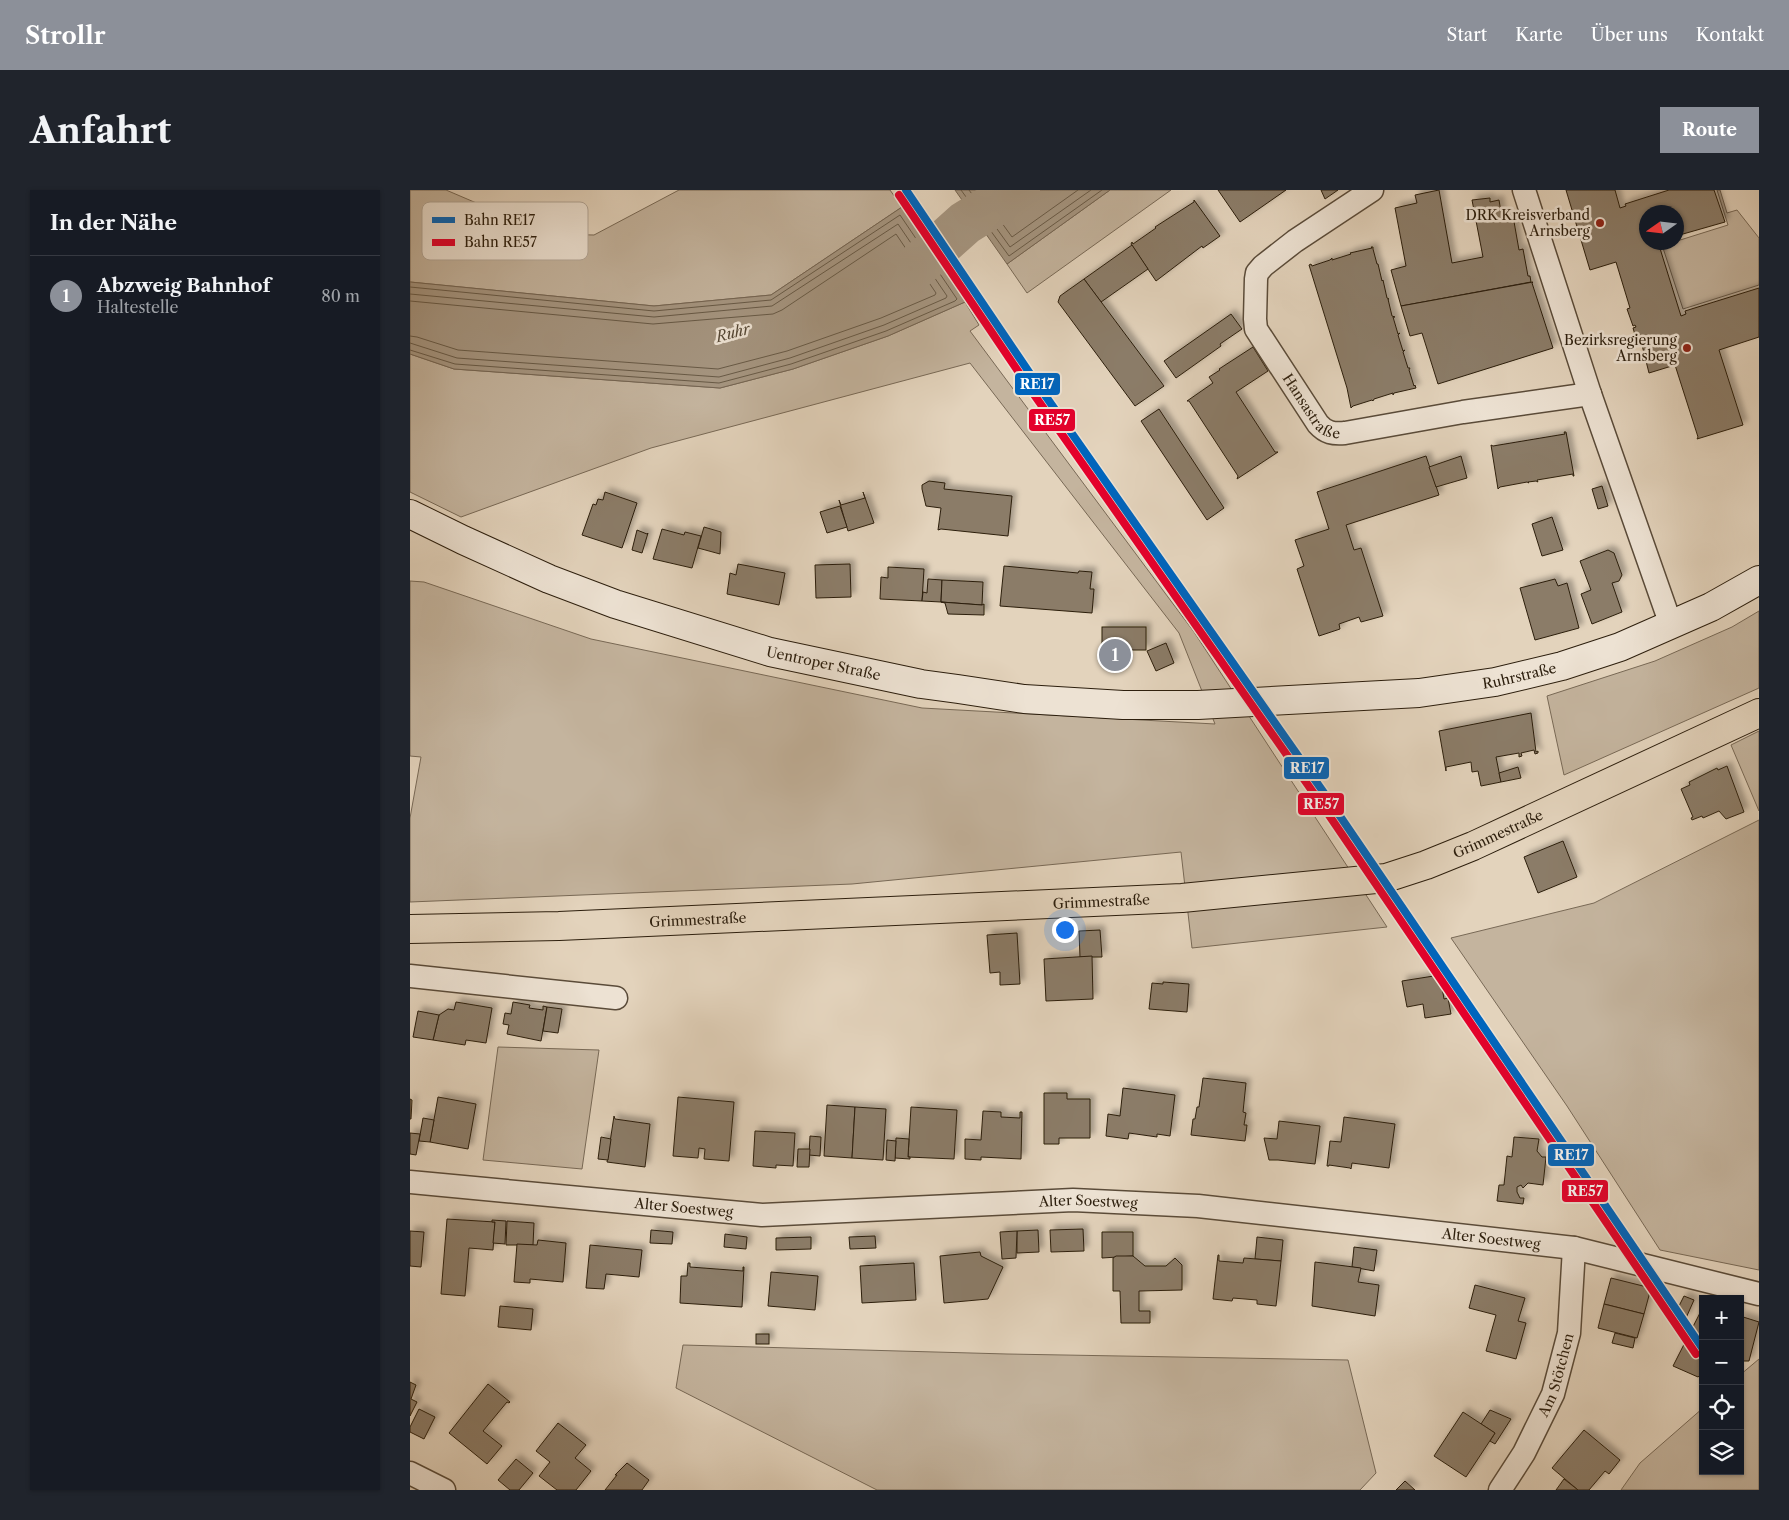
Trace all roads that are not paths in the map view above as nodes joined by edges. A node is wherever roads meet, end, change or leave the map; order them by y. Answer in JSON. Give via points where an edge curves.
{"nodes":[{"id":1,"x":1372,"y":190,"type":"edge"},
{"id":2,"x":1524,"y":190,"type":"edge"},
{"id":3,"x":1590,"y":394,"type":"junction"},
{"id":4,"x":410,"y":514,"type":"edge"},
{"id":5,"x":1759,"y":580,"type":"edge"},
{"id":6,"x":1671,"y":625,"type":"junction"},
{"id":7,"x":1261,"y":702,"type":"joint"},
{"id":8,"x":1759,"y":713,"type":"edge"},
{"id":9,"x":410,"y":929,"type":"edge"},
{"id":10,"x":410,"y":976,"type":"edge"},
{"id":11,"x":616,"y":998,"type":"dead end"},
{"id":12,"x":410,"y":1182,"type":"edge"},
{"id":13,"x":1574,"y":1248,"type":"junction"},
{"id":14,"x":1759,"y":1294,"type":"edge"},
{"id":15,"x":410,"y":1473,"type":"edge"},
{"id":16,"x":444,"y":1490,"type":"edge"},
{"id":17,"x":1500,"y":1490,"type":"edge"}],
"edges":[{"from":1,"to":3,"type":"street","name":"Hansastraße","via":[[1295,241],[1263,266],[1256,279],[1256,329],[1324,430],[1333,434],[1345,433]]},
{"from":2,"to":3,"type":"street"},
{"from":3,"to":6,"type":"street"},
{"from":4,"to":7,"type":"main road","name":"Uentroper Straße","via":[[549,579],[615,604],[770,652],[921,684],[1024,699],[1123,705]]},
{"from":5,"to":6,"type":"main road","name":"Ruhrstraße"},
{"from":6,"to":7,"type":"main road","name":"Ruhrstraße","via":[[1620,647],[1562,666],[1495,682],[1419,693]]},
{"from":8,"to":9,"type":"main road","name":"Grimmestraße","via":[[1473,846],[1386,878],[1182,898],[587,925]]},
{"from":10,"to":11,"type":"street"},
{"from":12,"to":13,"type":"street","name":"Alter Soestweg","via":[[762,1215],[1073,1200],[1140,1202]]},
{"from":13,"to":14,"type":"street","name":"Alter Soestweg"},
{"from":13,"to":17,"type":"street","name":"Am Stötchen","via":[[1569,1333],[1553,1394],[1524,1453]]},
{"from":15,"to":16,"type":"street"}]}
